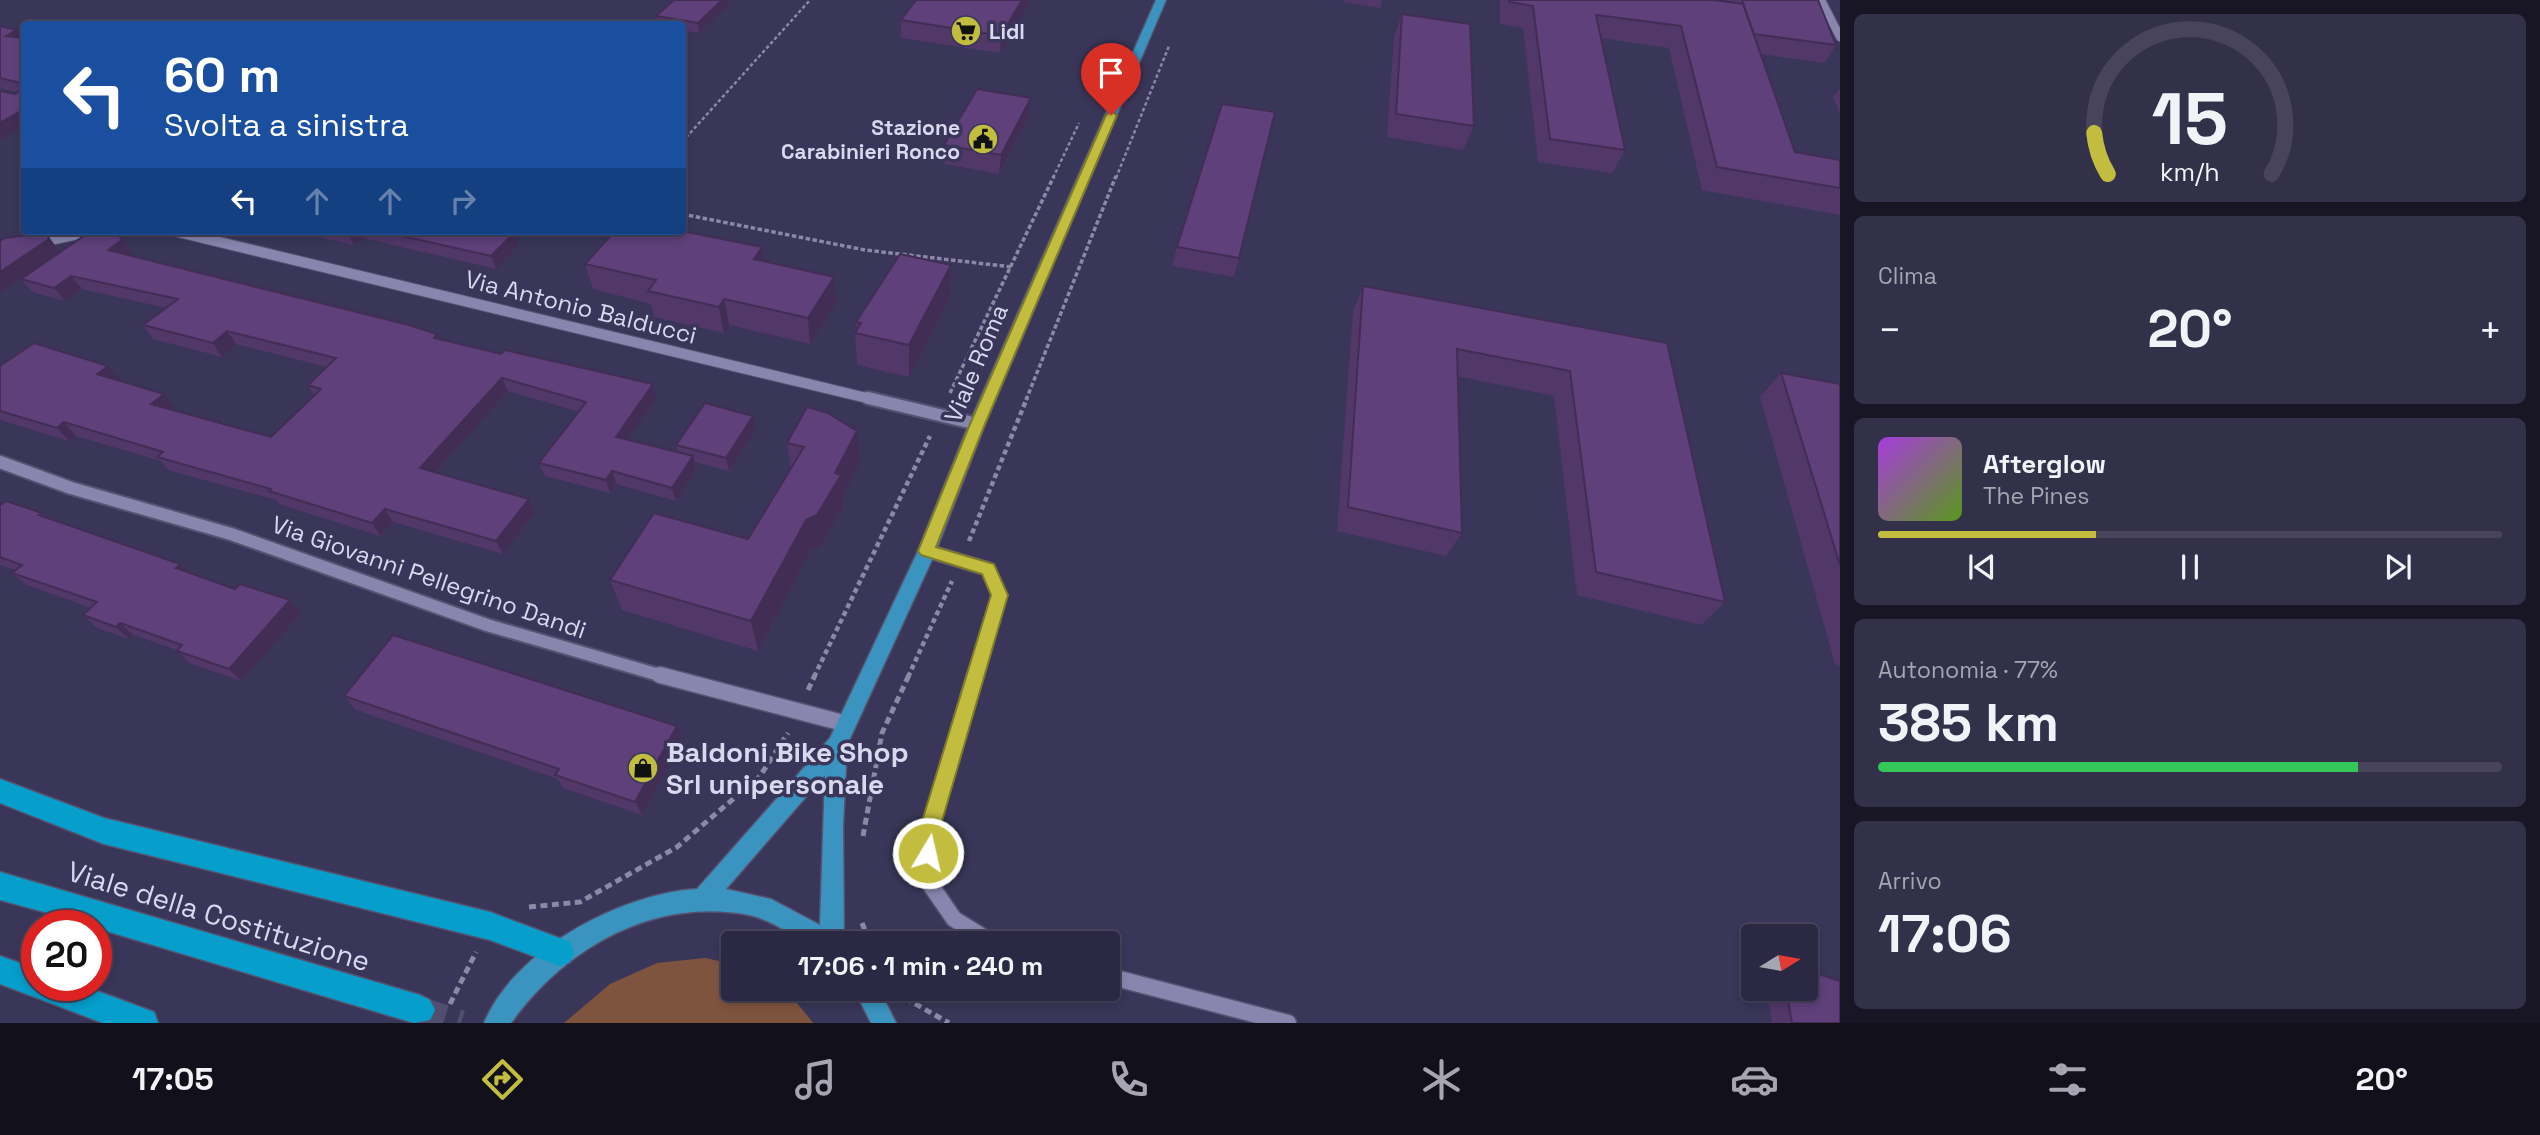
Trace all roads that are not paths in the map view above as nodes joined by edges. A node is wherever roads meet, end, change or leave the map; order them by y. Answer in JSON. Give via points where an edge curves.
{"nodes":[{"id":1,"x":1161,"y":0,"type":"edge"},
{"id":2,"x":1821,"y":0,"type":"edge"},
{"id":3,"x":1840,"y":37,"type":"edge"},
{"id":4,"x":72,"y":235,"type":"edge"},
{"id":5,"x":191,"y":235,"type":"edge"},
{"id":6,"x":24,"y":244,"type":"edge"},
{"id":7,"x":977,"y":424,"type":"junction"},
{"id":8,"x":0,"y":462,"type":"edge"},
{"id":9,"x":927,"y":551,"type":"junction"},
{"id":10,"x":847,"y":724,"type":"junction"},
{"id":11,"x":837,"y":745,"type":"junction"},
{"id":12,"x":0,"y":791,"type":"edge"},
{"id":13,"x":0,"y":886,"type":"edge"},
{"id":14,"x":704,"y":899,"type":"junction"},
{"id":15,"x":809,"y":931,"type":"edge"},
{"id":16,"x":832,"y":931,"type":"edge"},
{"id":17,"x":974,"y":931,"type":"edge"},
{"id":18,"x":561,"y":952,"type":"junction"},
{"id":19,"x":0,"y":970,"type":"edge"},
{"id":20,"x":21,"y":978,"type":"edge"},
{"id":21,"x":1120,"y":978,"type":"edge"},
{"id":22,"x":83,"y":1001,"type":"edge"},
{"id":23,"x":872,"y":1001,"type":"edge"},
{"id":24,"x":433,"y":1011,"type":"tunnel mouth"},
{"id":25,"x":143,"y":1023,"type":"edge"},
{"id":26,"x":496,"y":1023,"type":"edge"},
{"id":27,"x":884,"y":1023,"type":"edge"},
{"id":28,"x":1288,"y":1023,"type":"edge"}],
"edges":[{"from":1,"to":7,"type":"main road","name":"Viale Roma"},
{"from":2,"to":3,"type":"street"},
{"from":4,"to":6,"type":"street"},
{"from":5,"to":7,"type":"street","name":"Via Antonio Balducci"},
{"from":7,"to":9,"type":"main road","name":"Viale Roma"},
{"from":8,"to":10,"type":"street","name":"Via Giovanni Pellegrino Dandi","via":[[71,488],[232,534],[487,625]]},
{"from":9,"to":10,"type":"main road","name":"Viale Roma"},
{"from":9,"to":17,"type":"street","via":[[988,569],[999,595],[930,828],[925,877],[954,919]]},
{"from":10,"to":11,"type":"main road","name":"Viale Roma"},
{"from":11,"to":14,"type":"main road","name":"Viale Roma"},
{"from":11,"to":16,"type":"main road","name":"Viale Roma"},
{"from":12,"to":18,"type":"highway","via":[[104,831],[490,926]]},
{"from":13,"to":24,"type":"highway","name":"Viale della Costituzione"},
{"from":14,"to":15,"type":"main road","via":[[750,904],[794,920]]},
{"from":14,"to":18,"type":"main road","via":[[655,905],[607,923]]},
{"from":18,"to":26,"type":"main road","via":[[509,1003]]},
{"from":19,"to":20,"type":"highway"},
{"from":21,"to":28,"type":"street"},
{"from":22,"to":25,"type":"highway"},
{"from":23,"to":27,"type":"main road"}]}
